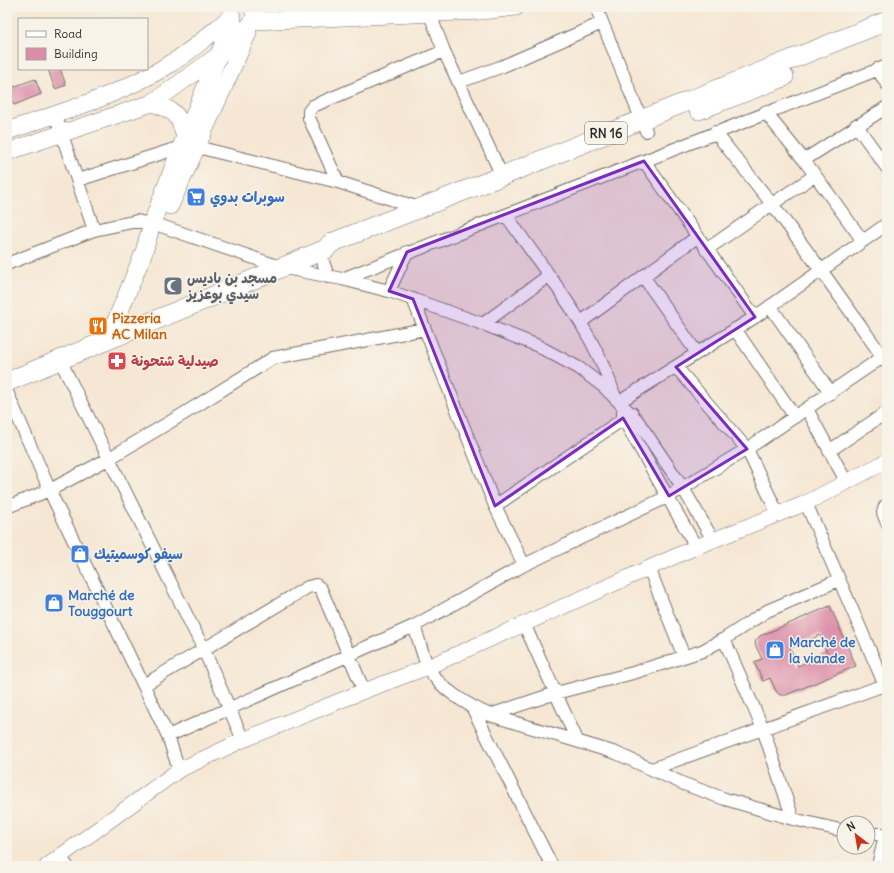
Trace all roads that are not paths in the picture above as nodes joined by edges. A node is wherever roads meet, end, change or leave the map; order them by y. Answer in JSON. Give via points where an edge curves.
{"nodes":[{"id":1,"x":516,"y":7,"type":"edge"},
{"id":2,"x":596,"y":7,"type":"edge"},
{"id":3,"x":429,"y":12,"type":"junction"},
{"id":4,"x":247,"y":15,"type":"edge"},
{"id":5,"x":887,"y":21,"type":"edge"},
{"id":6,"x":602,"y":23,"type":"junction"},
{"id":7,"x":887,"y":35,"type":"edge"},
{"id":8,"x":444,"y":51,"type":"junction"},
{"id":9,"x":219,"y":55,"type":"junction"},
{"id":10,"x":882,"y":67,"type":"edge"},
{"id":11,"x":459,"y":82,"type":"junction"},
{"id":12,"x":887,"y":84,"type":"edge"},
{"id":13,"x":152,"y":103,"type":"junction"},
{"id":14,"x":887,"y":107,"type":"edge"},
{"id":15,"x":765,"y":112,"type":"junction"},
{"id":16,"x":55,"y":114,"type":"junction"},
{"id":17,"x":644,"y":125,"type":"junction"},
{"id":18,"x":856,"y":126,"type":"junction"},
{"id":19,"x":7,"y":131,"type":"edge"},
{"id":20,"x":715,"y":132,"type":"junction"},
{"id":21,"x":60,"y":134,"type":"junction"},
{"id":22,"x":188,"y":144,"type":"junction"},
{"id":23,"x":7,"y":152,"type":"edge"},
{"id":24,"x":804,"y":160,"type":"junction"},
{"id":25,"x":644,"y":161,"type":"junction"},
{"id":26,"x":887,"y":168,"type":"edge"},
{"id":27,"x":502,"y":176,"type":"junction"},
{"id":28,"x":814,"y":176,"type":"junction"},
{"id":29,"x":78,"y":180,"type":"junction"},
{"id":30,"x":338,"y":182,"type":"junction"},
{"id":31,"x":772,"y":204,"type":"junction"},
{"id":32,"x":419,"y":208,"type":"junction"},
{"id":33,"x":506,"y":215,"type":"junction"},
{"id":34,"x":157,"y":224,"type":"junction"},
{"id":35,"x":887,"y":224,"type":"edge"},
{"id":36,"x":94,"y":230,"type":"junction"},
{"id":37,"x":697,"y":237,"type":"junction"},
{"id":38,"x":863,"y":241,"type":"junction"},
{"id":39,"x":323,"y":250,"type":"junction"},
{"id":40,"x":706,"y":250,"type":"junction"},
{"id":41,"x":407,"y":252,"type":"junction"},
{"id":42,"x":7,"y":264,"type":"edge"},
{"id":43,"x":280,"y":268,"type":"junction"},
{"id":44,"x":822,"y":270,"type":"junction"},
{"id":45,"x":548,"y":276,"type":"junction"},
{"id":46,"x":644,"y":276,"type":"junction"},
{"id":47,"x":328,"y":277,"type":"junction"},
{"id":48,"x":342,"y":279,"type":"junction"},
{"id":49,"x":389,"y":292,"type":"junction"},
{"id":50,"x":413,"y":299,"type":"junction"},
{"id":51,"x":770,"y":306,"type":"junction"},
{"id":52,"x":755,"y":317,"type":"junction"},
{"id":53,"x":581,"y":322,"type":"junction"},
{"id":54,"x":483,"y":324,"type":"junction"},
{"id":55,"x":425,"y":329,"type":"junction"},
{"id":56,"x":735,"y":330,"type":"junction"},
{"id":57,"x":108,"y":340,"type":"junction"},
{"id":58,"x":697,"y":353,"type":"junction"},
{"id":59,"x":885,"y":358,"type":"edge"},
{"id":60,"x":60,"y":360,"type":"junction"},
{"id":61,"x":676,"y":366,"type":"junction"},
{"id":62,"x":7,"y":382,"type":"edge"},
{"id":63,"x":7,"y":392,"type":"edge"},
{"id":64,"x":831,"y":393,"type":"junction"},
{"id":65,"x":623,"y":408,"type":"junction"},
{"id":66,"x":808,"y":409,"type":"junction"},
{"id":67,"x":887,"y":412,"type":"edge"},
{"id":68,"x":795,"y":417,"type":"junction"},
{"id":69,"x":747,"y":449,"type":"junction"},
{"id":70,"x":829,"y":451,"type":"junction"},
{"id":71,"x":108,"y":459,"type":"junction"},
{"id":72,"x":887,"y":461,"type":"edge"},
{"id":73,"x":847,"y":483,"type":"junction"},
{"id":74,"x":684,"y":488,"type":"junction"},
{"id":75,"x":50,"y":490,"type":"junction"},
{"id":76,"x":669,"y":496,"type":"junction"},
{"id":77,"x":806,"y":503,"type":"junction"},
{"id":78,"x":887,"y":505,"type":"edge"},
{"id":79,"x":495,"y":506,"type":"junction"},
{"id":80,"x":7,"y":507,"type":"edge"},
{"id":81,"x":778,"y":514,"type":"junction"},
{"id":82,"x":887,"y":523,"type":"edge"},
{"id":83,"x":713,"y":540,"type":"junction"},
{"id":84,"x":696,"y":547,"type":"junction"},
{"id":85,"x":524,"y":565,"type":"junction"},
{"id":86,"x":649,"y":568,"type":"junction"},
{"id":87,"x":839,"y":580,"type":"junction"},
{"id":88,"x":524,"y":624,"type":"junction"},
{"id":89,"x":414,"y":626,"type":"junction"},
{"id":90,"x":724,"y":639,"type":"junction"},
{"id":91,"x":204,"y":650,"type":"junction"},
{"id":92,"x":350,"y":654,"type":"junction"},
{"id":93,"x":684,"y":657,"type":"junction"},
{"id":94,"x":428,"y":667,"type":"junction"},
{"id":95,"x":144,"y":685,"type":"junction"},
{"id":96,"x":886,"y":686,"type":"edge"},
{"id":97,"x":364,"y":691,"type":"junction"},
{"id":98,"x":556,"y":693,"type":"junction"},
{"id":99,"x":472,"y":708,"type":"junction"},
{"id":100,"x":230,"y":709,"type":"junction"},
{"id":101,"x":490,"y":715,"type":"junction"},
{"id":102,"x":763,"y":729,"type":"junction"},
{"id":103,"x":168,"y":736,"type":"junction"},
{"id":104,"x":243,"y":740,"type":"junction"},
{"id":105,"x":577,"y":740,"type":"junction"},
{"id":106,"x":652,"y":769,"type":"junction"},
{"id":107,"x":179,"y":770,"type":"junction"},
{"id":108,"x":793,"y":819,"type":"junction"},
{"id":109,"x":836,"y":828,"type":"edge"},
{"id":110,"x":876,"y":834,"type":"edge"},
{"id":111,"x":886,"y":835,"type":"edge"},
{"id":112,"x":884,"y":853,"type":"edge"},
{"id":113,"x":63,"y":861,"type":"edge"},
{"id":114,"x":47,"y":866,"type":"edge"},
{"id":115,"x":552,"y":866,"type":"edge"},
{"id":116,"x":878,"y":866,"type":"edge"}],
"edges":[{"from":1,"to":3,"type":"main road"},
{"from":2,"to":6,"type":"street"},
{"from":3,"to":4,"type":"main road"},
{"from":3,"to":8,"type":"street"},
{"from":4,"to":9,"type":"main road","via":[[242,35]]},
{"from":4,"to":16,"type":"main road","via":[[138,82]]},
{"from":4,"to":22,"type":"main road"},
{"from":5,"to":17,"type":"main road","number":"RN 16"},
{"from":6,"to":11,"type":"street"},
{"from":6,"to":17,"type":"street"},
{"from":7,"to":17,"type":"main road","number":"RN 16"},
{"from":8,"to":11,"type":"street"},
{"from":8,"to":30,"type":"street","via":[[313,106],[308,111]]},
{"from":9,"to":13,"type":"main road"},
{"from":9,"to":22,"type":"main road"},
{"from":10,"to":12,"type":"street"},
{"from":10,"to":15,"type":"street"},
{"from":11,"to":27,"type":"street"},
{"from":13,"to":21,"type":"main road"},
{"from":13,"to":22,"type":"main road","via":[[175,112]]},
{"from":14,"to":18,"type":"street"},
{"from":15,"to":20,"type":"street"},
{"from":15,"to":24,"type":"street"},
{"from":16,"to":19,"type":"main road"},
{"from":16,"to":21,"type":"street"},
{"from":17,"to":27,"type":"main road","number":"RN 16"},
{"from":17,"to":39,"type":"main road","number":"RN 16","via":[[339,250]]},
{"from":18,"to":24,"type":"street"},
{"from":18,"to":26,"type":"street"},
{"from":20,"to":25,"type":"street"},
{"from":20,"to":31,"type":"street"},
{"from":21,"to":23,"type":"main road"},
{"from":21,"to":29,"type":"street"},
{"from":22,"to":29,"type":"street"},
{"from":22,"to":30,"type":"street"},
{"from":22,"to":34,"type":"main road"},
{"from":24,"to":28,"type":"street"},
{"from":25,"to":33,"type":"street"},
{"from":25,"to":37,"type":"street"},
{"from":27,"to":32,"type":"main road","number":"RN 16"},
{"from":28,"to":31,"type":"street"},
{"from":28,"to":38,"type":"street"},
{"from":29,"to":36,"type":"street"},
{"from":30,"to":32,"type":"street"},
{"from":31,"to":40,"type":"street"},
{"from":31,"to":44,"type":"street"},
{"from":32,"to":39,"type":"main road","number":"RN 16","via":[[336,241]]},
{"from":33,"to":41,"type":"street"},
{"from":33,"to":45,"type":"street"},
{"from":34,"to":36,"type":"street","via":[[137,221]]},
{"from":34,"to":43,"type":"street"},
{"from":34,"to":57,"type":"main road"},
{"from":35,"to":38,"type":"street"},
{"from":36,"to":42,"type":"street"},
{"from":37,"to":40,"type":"street"},
{"from":37,"to":46,"type":"street"},
{"from":38,"to":44,"type":"street"},
{"from":39,"to":43,"type":"main road","number":"RN 16"},
{"from":39,"to":47,"type":"street"},
{"from":40,"to":52,"type":"street"},
{"from":41,"to":48,"type":"street"},
{"from":41,"to":49,"type":"street"},
{"from":43,"to":47,"type":"street"},
{"from":43,"to":57,"type":"main road","number":"RN 16"},
{"from":44,"to":51,"type":"street"},
{"from":44,"to":59,"type":"street"},
{"from":45,"to":53,"type":"street"},
{"from":45,"to":54,"type":"street"},
{"from":46,"to":53,"type":"street"},
{"from":46,"to":58,"type":"street"},
{"from":47,"to":48,"type":"street"},
{"from":48,"to":49,"type":"street"},
{"from":49,"to":50,"type":"street"},
{"from":50,"to":54,"type":"street"},
{"from":50,"to":55,"type":"street"},
{"from":51,"to":52,"type":"street"},
{"from":51,"to":64,"type":"street"},
{"from":52,"to":56,"type":"street"},
{"from":53,"to":65,"type":"street"},
{"from":54,"to":65,"type":"street","via":[[561,357],[594,379]]},
{"from":55,"to":71,"type":"street","via":[[273,358]]},
{"from":55,"to":79,"type":"street"},
{"from":56,"to":58,"type":"street"},
{"from":56,"to":68,"type":"street"},
{"from":57,"to":60,"type":"main road","number":"RN 16"},
{"from":58,"to":61,"type":"street"},
{"from":59,"to":64,"type":"street"},
{"from":60,"to":62,"type":"main road","number":"RN 16"},
{"from":60,"to":71,"type":"street"},
{"from":61,"to":65,"type":"street"},
{"from":61,"to":69,"type":"street"},
{"from":63,"to":75,"type":"street"},
{"from":64,"to":66,"type":"street"},
{"from":65,"to":74,"type":"street"},
{"from":65,"to":76,"type":"street"},
{"from":65,"to":79,"type":"street"},
{"from":66,"to":68,"type":"street"},
{"from":66,"to":70,"type":"street"},
{"from":67,"to":70,"type":"street"},
{"from":68,"to":69,"type":"street"},
{"from":69,"to":74,"type":"street"},
{"from":69,"to":81,"type":"street"},
{"from":70,"to":73,"type":"street"},
{"from":71,"to":75,"type":"street"},
{"from":71,"to":91,"type":"street"},
{"from":72,"to":73,"type":"street"},
{"from":73,"to":77,"type":"street"},
{"from":74,"to":76,"type":"street"},
{"from":74,"to":83,"type":"street"},
{"from":75,"to":80,"type":"street"},
{"from":75,"to":95,"type":"street"},
{"from":76,"to":84,"type":"street"},
{"from":76,"to":85,"type":"street"},
{"from":77,"to":81,"type":"street"},
{"from":77,"to":87,"type":"street"},
{"from":78,"to":82,"type":"street","via":[[883,513]]},
{"from":79,"to":85,"type":"street"},
{"from":81,"to":83,"type":"street"},
{"from":83,"to":84,"type":"street"},
{"from":84,"to":86,"type":"street"},
{"from":85,"to":89,"type":"street"},
{"from":86,"to":88,"type":"street"},
{"from":86,"to":93,"type":"street"},
{"from":87,"to":90,"type":"street","via":[[767,611]]},
{"from":87,"to":96,"type":"street"},
{"from":88,"to":94,"type":"street"},
{"from":88,"to":98,"type":"street"},
{"from":89,"to":92,"type":"street"},
{"from":89,"to":94,"type":"street"},
{"from":90,"to":93,"type":"street"},
{"from":90,"to":102,"type":"street"},
{"from":91,"to":92,"type":"street","via":[[308,587],[316,585],[321,589]]},
{"from":91,"to":95,"type":"street"},
{"from":91,"to":100,"type":"street"},
{"from":92,"to":97,"type":"street"},
{"from":92,"to":100,"type":"street"},
{"from":93,"to":98,"type":"street"},
{"from":94,"to":97,"type":"street"},
{"from":94,"to":99,"type":"street","via":[[453,694]]},
{"from":95,"to":103,"type":"street"},
{"from":96,"to":102,"type":"street"},
{"from":97,"to":104,"type":"street"},
{"from":98,"to":101,"type":"street"},
{"from":98,"to":105,"type":"street"},
{"from":99,"to":101,"type":"street"},
{"from":99,"to":115,"type":"street"},
{"from":100,"to":103,"type":"street"},
{"from":100,"to":104,"type":"street"},
{"from":101,"to":105,"type":"street"},
{"from":102,"to":106,"type":"street"},
{"from":102,"to":108,"type":"street"},
{"from":103,"to":107,"type":"street"},
{"from":104,"to":107,"type":"street"},
{"from":105,"to":106,"type":"street"},
{"from":106,"to":108,"type":"street","via":[[725,799]]},
{"from":107,"to":113,"type":"street"},
{"from":108,"to":109,"type":"street"},
{"from":110,"to":111,"type":"street"},
{"from":111,"to":112,"type":"street"},
{"from":112,"to":116,"type":"street"},
{"from":113,"to":114,"type":"street"}]}
